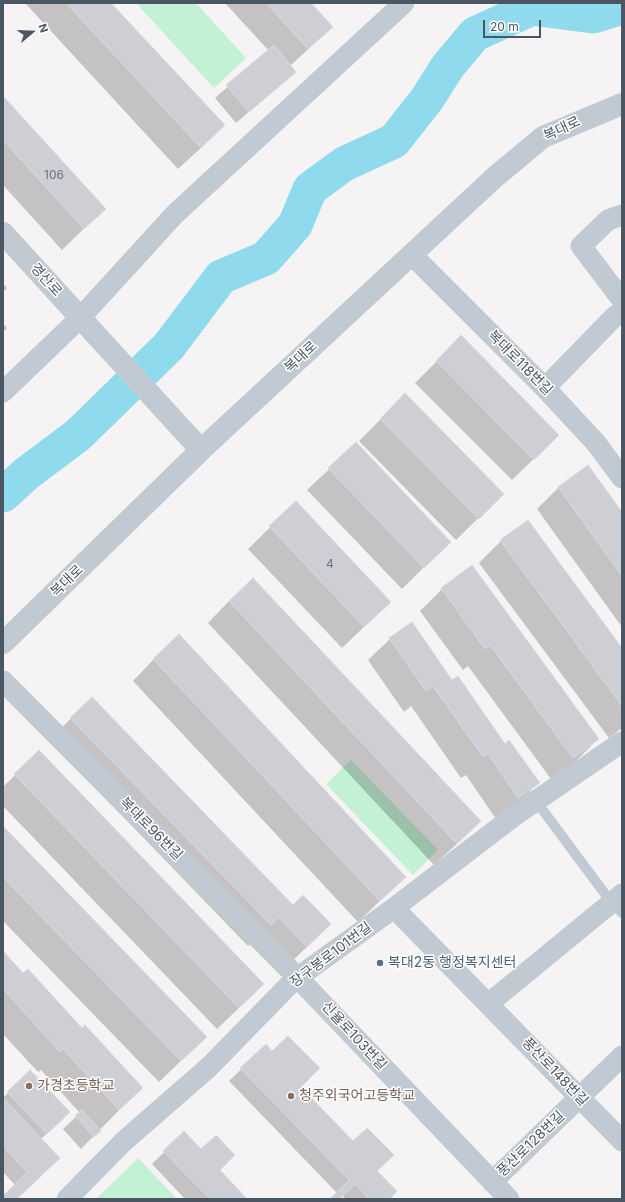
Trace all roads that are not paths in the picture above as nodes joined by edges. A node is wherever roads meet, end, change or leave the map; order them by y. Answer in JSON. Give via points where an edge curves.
{"nodes":[{"id":1,"x":404,"y":3,"type":"edge"},
{"id":2,"x":622,"y":104,"type":"edge"},
{"id":3,"x":622,"y":215,"type":"edge"},
{"id":4,"x":3,"y":233,"type":"edge"},
{"id":5,"x":412,"y":255,"type":"junction"},
{"id":6,"x":622,"y":300,"type":"edge"},
{"id":7,"x":622,"y":312,"type":"edge"},
{"id":8,"x":84,"y":323,"type":"junction"},
{"id":9,"x":545,"y":388,"type":"junction"},
{"id":10,"x":3,"y":392,"type":"edge"},
{"id":11,"x":201,"y":450,"type":"junction"},
{"id":12,"x":622,"y":478,"type":"edge"},
{"id":13,"x":3,"y":643,"type":"edge"},
{"id":14,"x":3,"y":681,"type":"edge"},
{"id":15,"x":622,"y":742,"type":"edge"},
{"id":16,"x":536,"y":801,"type":"junction"},
{"id":17,"x":618,"y":903,"type":"edge"},
{"id":18,"x":394,"y":908,"type":"junction"},
{"id":19,"x":298,"y":978,"type":"junction"},
{"id":20,"x":488,"y":1004,"type":"junction"},
{"id":21,"x":622,"y":1056,"type":"edge"},
{"id":22,"x":580,"y":1098,"type":"junction"},
{"id":23,"x":622,"y":1141,"type":"edge"},
{"id":24,"x":492,"y":1182,"type":"junction"},
{"id":25,"x":68,"y":1199,"type":"edge"},
{"id":26,"x":509,"y":1199,"type":"edge"}],
"edges":[{"from":1,"to":8,"type":"street","via":[[175,214]]},
{"from":2,"to":5,"type":"street","name":"복대로","via":[[543,137],[495,177]]},
{"from":3,"to":6,"type":"street","via":[[608,220],[581,246]]},
{"from":4,"to":8,"type":"street","name":"경산로"},
{"from":5,"to":9,"type":"street","name":"복대로118번길"},
{"from":5,"to":11,"type":"street","name":"복대로"},
{"from":7,"to":9,"type":"street","via":[[614,317]]},
{"from":8,"to":10,"type":"street"},
{"from":8,"to":11,"type":"street","name":"경산로"},
{"from":9,"to":12,"type":"street","name":"복대로118번길","via":[[596,443]]},
{"from":11,"to":13,"type":"street","name":"복대로"},
{"from":14,"to":19,"type":"street","name":"복대로96번길"},
{"from":15,"to":16,"type":"street","name":"장구봉로101번길"},
{"from":16,"to":17,"type":"lane"},
{"from":16,"to":18,"type":"street","name":"장구봉로101번길"},
{"from":17,"to":20,"type":"street"},
{"from":18,"to":19,"type":"street","name":"장구봉로101번길"},
{"from":18,"to":20,"type":"street","name":"풍산로148번길"},
{"from":19,"to":24,"type":"street","name":"신율로103번길"},
{"from":19,"to":25,"type":"street","name":"장구봉로101번길","via":[[209,1067],[123,1142]]},
{"from":20,"to":22,"type":"street","name":"풍산로148번길"},
{"from":21,"to":22,"type":"street","name":"풍산로128번길"},
{"from":22,"to":23,"type":"street","name":"풍산로148번길"},
{"from":22,"to":24,"type":"street","name":"풍산로128번길"},
{"from":24,"to":26,"type":"street","name":"신율로103번길"}]}
